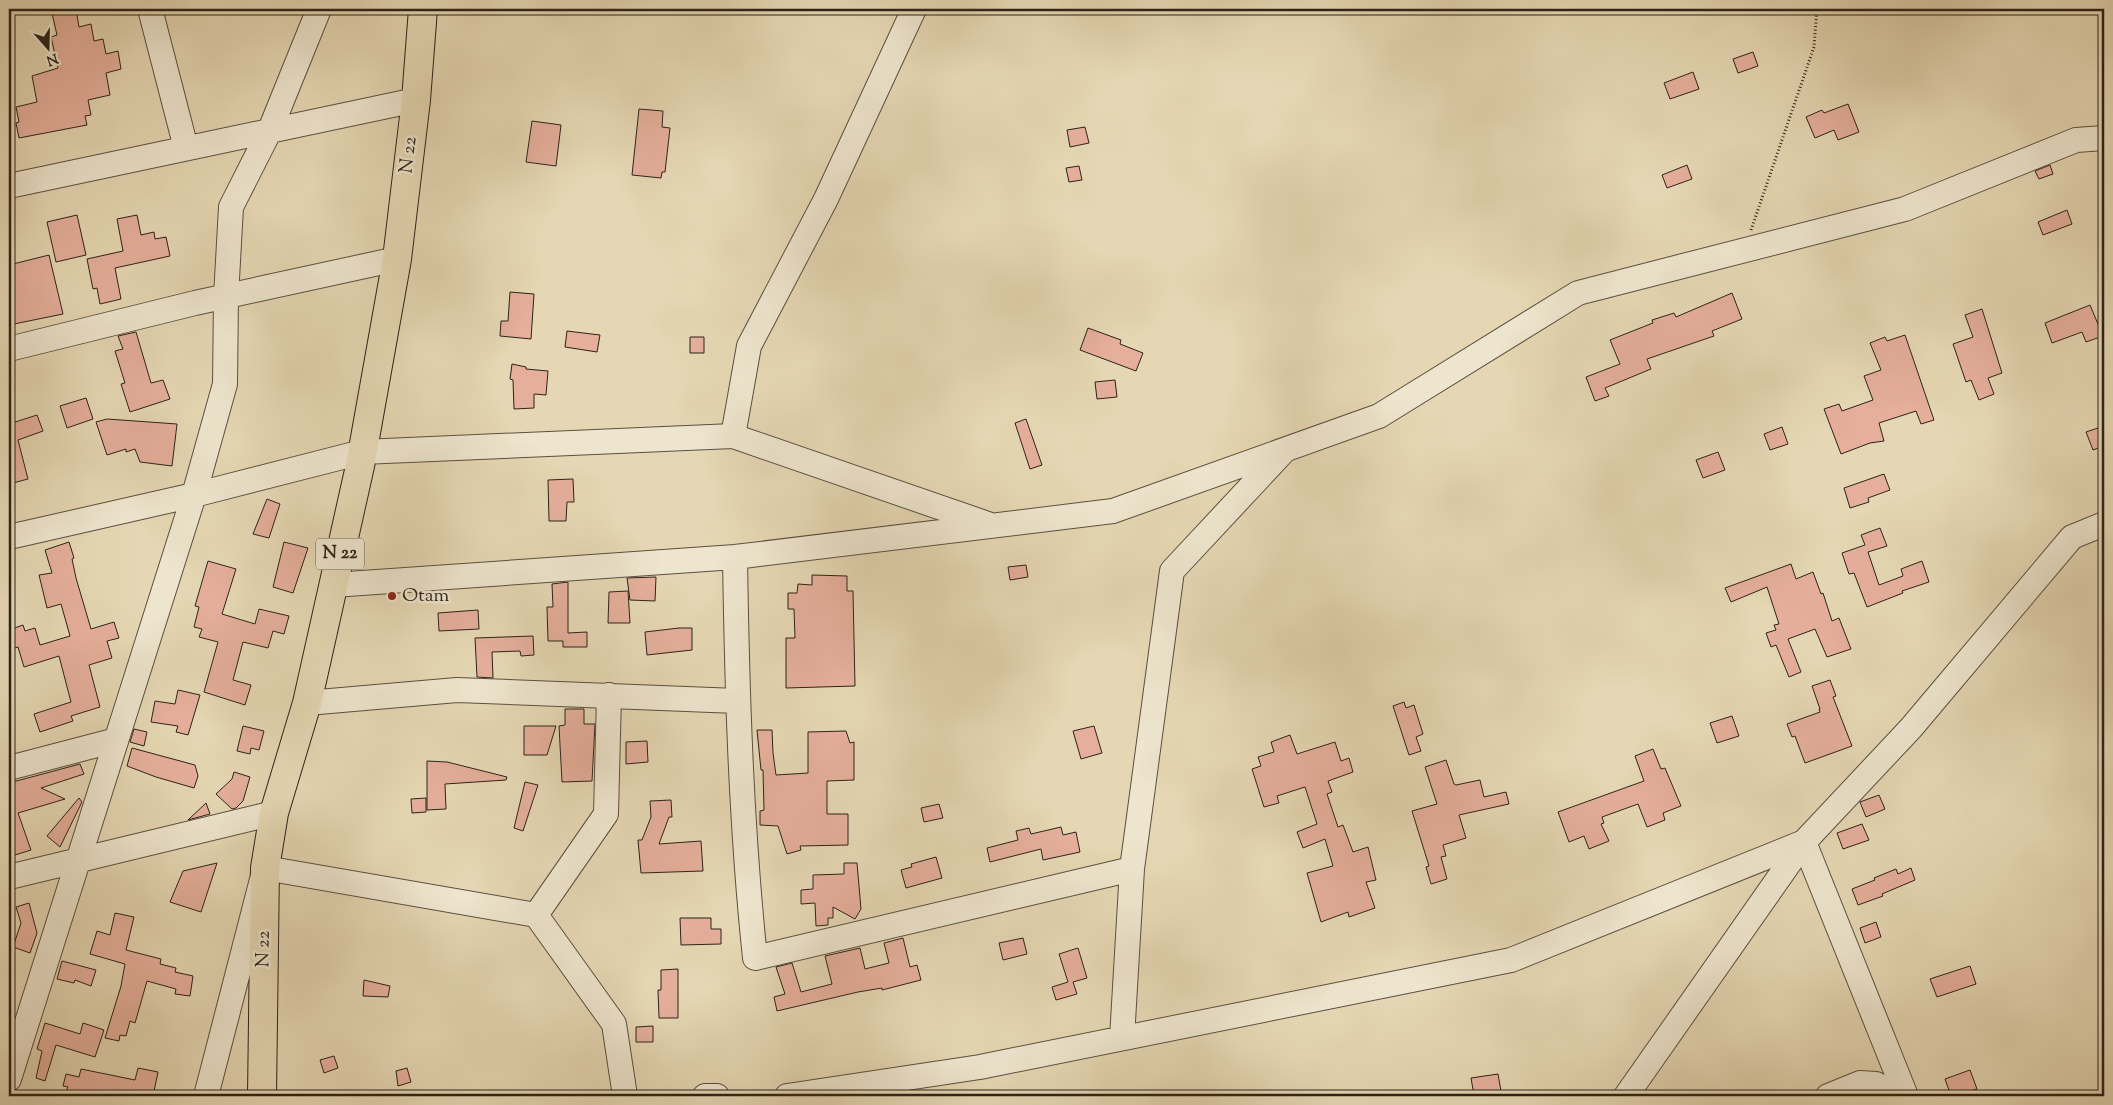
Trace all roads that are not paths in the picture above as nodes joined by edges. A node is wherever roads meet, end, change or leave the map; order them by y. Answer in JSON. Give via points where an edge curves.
{"nodes":[{"id":1,"x":150,"y":9,"type":"edge"},
{"id":2,"x":319,"y":9,"type":"edge"},
{"id":3,"x":423,"y":9,"type":"edge"},
{"id":4,"x":914,"y":9,"type":"edge"},
{"id":5,"x":416,"y":100,"type":"junction"},
{"id":6,"x":270,"y":130,"type":"junction"},
{"id":7,"x":2104,"y":138,"type":"edge"},
{"id":8,"x":2076,"y":140,"type":"junction"},
{"id":9,"x":186,"y":148,"type":"junction"},
{"id":10,"x":2104,"y":148,"type":"edge"},
{"id":11,"x":10,"y":180,"type":"edge"},
{"id":12,"x":397,"y":259,"type":"junction"},
{"id":13,"x":226,"y":296,"type":"junction"},
{"id":14,"x":9,"y":348,"type":"edge"},
{"id":15,"x":733,"y":436,"type":"junction"},
{"id":16,"x":1285,"y":450,"type":"junction"},
{"id":17,"x":362,"y":452,"type":"junction"},
{"id":18,"x":194,"y":495,"type":"junction"},
{"id":19,"x":2104,"y":524,"type":"edge"},
{"id":20,"x":994,"y":527,"type":"junction"},
{"id":21,"x":9,"y":537,"type":"edge"},
{"id":22,"x":735,"y":557,"type":"junction"},
{"id":23,"x":334,"y":584,"type":"junction"},
{"id":24,"x":609,"y":695,"type":"junction"},
{"id":25,"x":737,"y":701,"type":"junction"},
{"id":26,"x":307,"y":703,"type":"junction"},
{"id":27,"x":116,"y":740,"type":"junction"},
{"id":28,"x":9,"y":768,"type":"edge"},
{"id":29,"x":274,"y":814,"type":"junction"},
{"id":30,"x":1804,"y":842,"type":"junction"},
{"id":31,"x":79,"y":860,"type":"junction"},
{"id":32,"x":265,"y":868,"type":"junction"},
{"id":33,"x":1132,"y":869,"type":"junction"},
{"id":34,"x":9,"y":877,"type":"edge"},
{"id":35,"x":536,"y":916,"type":"junction"},
{"id":36,"x":1122,"y":1038,"type":"junction"},
{"id":37,"x":9,"y":1079,"type":"edge"},
{"id":38,"x":206,"y":1096,"type":"edge"},
{"id":39,"x":262,"y":1096,"type":"edge"},
{"id":40,"x":625,"y":1096,"type":"edge"},
{"id":41,"x":705,"y":1096,"type":"edge"},
{"id":42,"x":717,"y":1096,"type":"edge"},
{"id":43,"x":787,"y":1096,"type":"edge"},
{"id":44,"x":1626,"y":1096,"type":"edge"},
{"id":45,"x":1828,"y":1096,"type":"edge"},
{"id":46,"x":1898,"y":1096,"type":"edge"},
{"id":47,"x":1906,"y":1096,"type":"edge"}],
"edges":[{"from":1,"to":9,"type":"street"},
{"from":2,"to":6,"type":"street"},
{"from":3,"to":5,"type":"main road","name":"N 22","number":"N 22"},
{"from":4,"to":15,"type":"street","via":[[826,200],[749,346]]},
{"from":5,"to":6,"type":"street"},
{"from":5,"to":12,"type":"main road","name":"N 22","number":"N 22"},
{"from":6,"to":9,"type":"street"},
{"from":6,"to":13,"type":"street","via":[[231,207]]},
{"from":7,"to":8,"type":"street"},
{"from":8,"to":10,"type":"street"},
{"from":8,"to":16,"type":"street","via":[[1905,209],[1578,293],[1379,416]]},
{"from":9,"to":11,"type":"street"},
{"from":12,"to":13,"type":"street"},
{"from":12,"to":17,"type":"main road","name":"N 22","number":"N 22"},
{"from":13,"to":14,"type":"street"},
{"from":13,"to":18,"type":"street","via":[[225,384]]},
{"from":15,"to":17,"type":"street"},
{"from":15,"to":20,"type":"street"},
{"from":16,"to":20,"type":"street","via":[[1113,511]]},
{"from":16,"to":33,"type":"street","via":[[1172,571]]},
{"from":17,"to":18,"type":"street"},
{"from":17,"to":23,"type":"main road","name":"N 22","number":"N 22"},
{"from":18,"to":21,"type":"street"},
{"from":18,"to":27,"type":"street"},
{"from":19,"to":30,"type":"street","via":[[2072,537],[1911,728]]},
{"from":20,"to":22,"type":"street"},
{"from":22,"to":23,"type":"street"},
{"from":22,"to":25,"type":"street"},
{"from":23,"to":26,"type":"main road","name":"N 22","number":"N 22"},
{"from":24,"to":25,"type":"street"},
{"from":24,"to":26,"type":"street","via":[[457,690]]},
{"from":24,"to":35,"type":"street","via":[[606,814]]},
{"from":25,"to":33,"type":"street","via":[[747,885],[755,958]]},
{"from":26,"to":29,"type":"main road","name":"N 22","number":"N 22"},
{"from":27,"to":28,"type":"street"},
{"from":27,"to":31,"type":"street"},
{"from":29,"to":31,"type":"street"},
{"from":29,"to":32,"type":"main road","name":"N 22","number":"N 22"},
{"from":30,"to":36,"type":"street","via":[[1511,960]]},
{"from":30,"to":44,"type":"street"},
{"from":30,"to":47,"type":"street"},
{"from":31,"to":34,"type":"street"},
{"from":31,"to":37,"type":"street"},
{"from":32,"to":35,"type":"street"},
{"from":32,"to":38,"type":"street"},
{"from":32,"to":39,"type":"main road","name":"N 22","number":"N 22"},
{"from":33,"to":36,"type":"street"},
{"from":35,"to":40,"type":"street","via":[[614,1024]]},
{"from":36,"to":43,"type":"street","via":[[980,1067]]},
{"from":41,"to":42,"type":"street"},
{"from":45,"to":46,"type":"street","via":[[1860,1083],[1876,1084]]}]}
